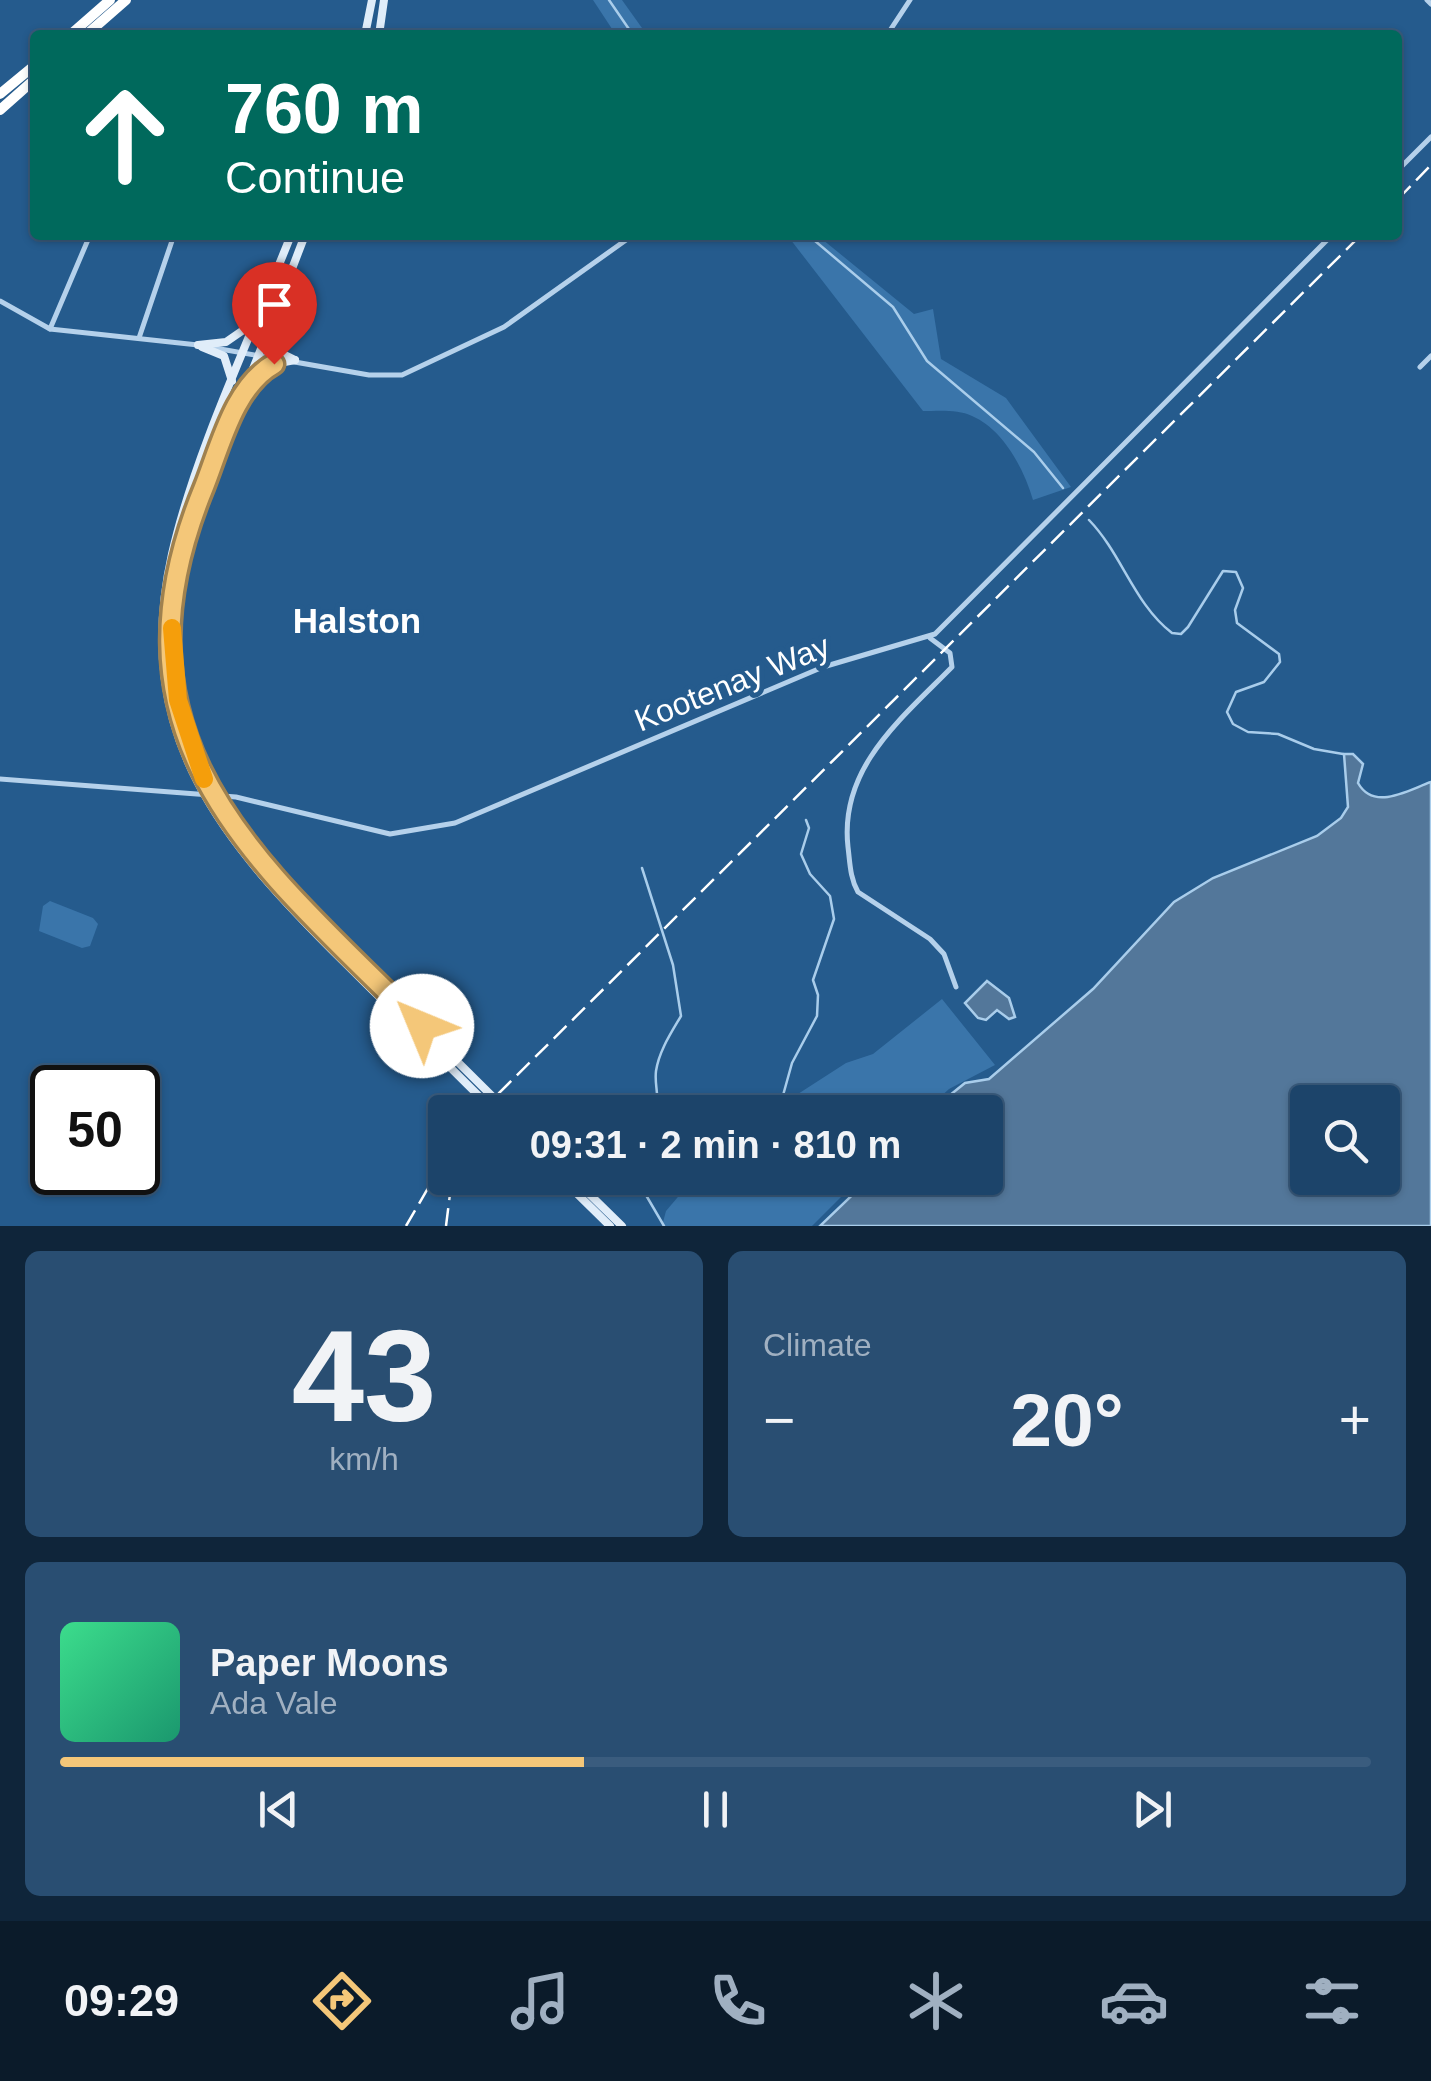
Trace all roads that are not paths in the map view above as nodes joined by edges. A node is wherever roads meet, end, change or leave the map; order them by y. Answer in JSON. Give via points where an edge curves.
{"nodes":[{"id":1,"x":110,"y":0,"type":"edge"},
{"id":2,"x":126,"y":0,"type":"edge"},
{"id":3,"x":372,"y":0,"type":"edge"},
{"id":4,"x":384,"y":0,"type":"edge"},
{"id":5,"x":910,"y":0,"type":"edge"},
{"id":6,"x":76,"y":30,"type":"edge"},
{"id":7,"x":92,"y":30,"type":"edge"},
{"id":8,"x":367,"y":30,"type":"edge"},
{"id":9,"x":380,"y":30,"type":"edge"},
{"id":10,"x":890,"y":30,"type":"edge"},
{"id":11,"x":30,"y":69,"type":"edge"},
{"id":12,"x":30,"y":83,"type":"edge"},
{"id":13,"x":0,"y":94,"type":"edge"},
{"id":14,"x":0,"y":110,"type":"edge"},
{"id":15,"x":1431,"y":137,"type":"edge"},
{"id":16,"x":1402,"y":166,"type":"edge"},
{"id":17,"x":88,"y":240,"type":"edge"},
{"id":18,"x":172,"y":240,"type":"edge"},
{"id":19,"x":289,"y":240,"type":"edge"},
{"id":20,"x":303,"y":240,"type":"edge"},
{"id":21,"x":626,"y":240,"type":"edge"},
{"id":22,"x":1327,"y":240,"type":"edge"},
{"id":23,"x":0,"y":301,"type":"edge"},
{"id":24,"x":259,"y":316,"type":"junction"},
{"id":25,"x":273,"y":317,"type":"junction"},
{"id":26,"x":50,"y":329,"type":"junction"},
{"id":27,"x":139,"y":338,"type":"junction"},
{"id":28,"x":198,"y":345,"type":"junction"},
{"id":29,"x":244,"y":352,"type":"junction"},
{"id":30,"x":258,"y":356,"type":"junction"},
{"id":31,"x":1431,"y":356,"type":"edge"},
{"id":32,"x":295,"y":360,"type":"junction"},
{"id":33,"x":1420,"y":367,"type":"dead end"},
{"id":34,"x":232,"y":384,"type":"junction"},
{"id":35,"x":240,"y":400,"type":"junction"},
{"id":36,"x":930,"y":637,"type":"junction"},
{"id":37,"x":0,"y":778,"type":"edge"},
{"id":38,"x":956,"y":987,"type":"dead end"},
{"id":39,"x":471,"y":1082,"type":"junction"},
{"id":40,"x":482,"y":1095,"type":"edge"},
{"id":41,"x":487,"y":1095,"type":"edge"},
{"id":42,"x":578,"y":1195,"type":"edge"},
{"id":43,"x":591,"y":1195,"type":"edge"},
{"id":44,"x":610,"y":1226,"type":"edge"},
{"id":45,"x":622,"y":1226,"type":"edge"}],
"edges":[{"from":1,"to":6,"type":"highway"},
{"from":2,"to":7,"type":"highway"},
{"from":3,"to":8,"type":"main road"},
{"from":4,"to":9,"type":"main road"},
{"from":5,"to":10,"type":"street"},
{"from":11,"to":13,"type":"highway"},
{"from":12,"to":14,"type":"highway"},
{"from":15,"to":16,"type":"street"},
{"from":17,"to":26,"type":"street"},
{"from":18,"to":27,"type":"street"},
{"from":19,"to":24,"type":"main road"},
{"from":20,"to":25,"type":"main road"},
{"from":21,"to":32,"type":"street","via":[[504,326],[402,375]]},
{"from":22,"to":36,"type":"street","name":"Kootenay Way"},
{"from":23,"to":26,"type":"street"},
{"from":24,"to":28,"type":"main road","via":[[238,338]]},
{"from":24,"to":29,"type":"main road"},
{"from":25,"to":30,"type":"main road"},
{"from":25,"to":32,"type":"main road","via":[[272,344]]},
{"from":26,"to":27,"type":"street"},
{"from":27,"to":28,"type":"street"},
{"from":28,"to":29,"type":"street"},
{"from":28,"to":34,"type":"main road","via":[[224,356]]},
{"from":29,"to":30,"type":"street"},
{"from":29,"to":34,"type":"main road"},
{"from":30,"to":32,"type":"street"},
{"from":30,"to":35,"type":"main road"},
{"from":31,"to":33,"type":"street"},
{"from":32,"to":35,"type":"main road","via":[[263,370]]},
{"from":34,"to":39,"type":"main road","via":[[166,587],[165,675],[182,748],[208,805],[251,866]]},
{"from":35,"to":39,"type":"main road","via":[[188,530],[175,588],[174,673],[191,746],[224,816],[258,861]]},
{"from":36,"to":37,"type":"street","name":"Kootenay Way","via":[[823,667],[432,830],[390,834],[236,797]]},
{"from":36,"to":38,"type":"street","via":[[950,653],[952,667],[874,747],[847,804],[852,882],[930,939],[944,954]]},
{"from":39,"to":40,"type":"main road"},
{"from":39,"to":41,"type":"main road"},
{"from":42,"to":44,"type":"main road"},
{"from":43,"to":45,"type":"main road"}]}
